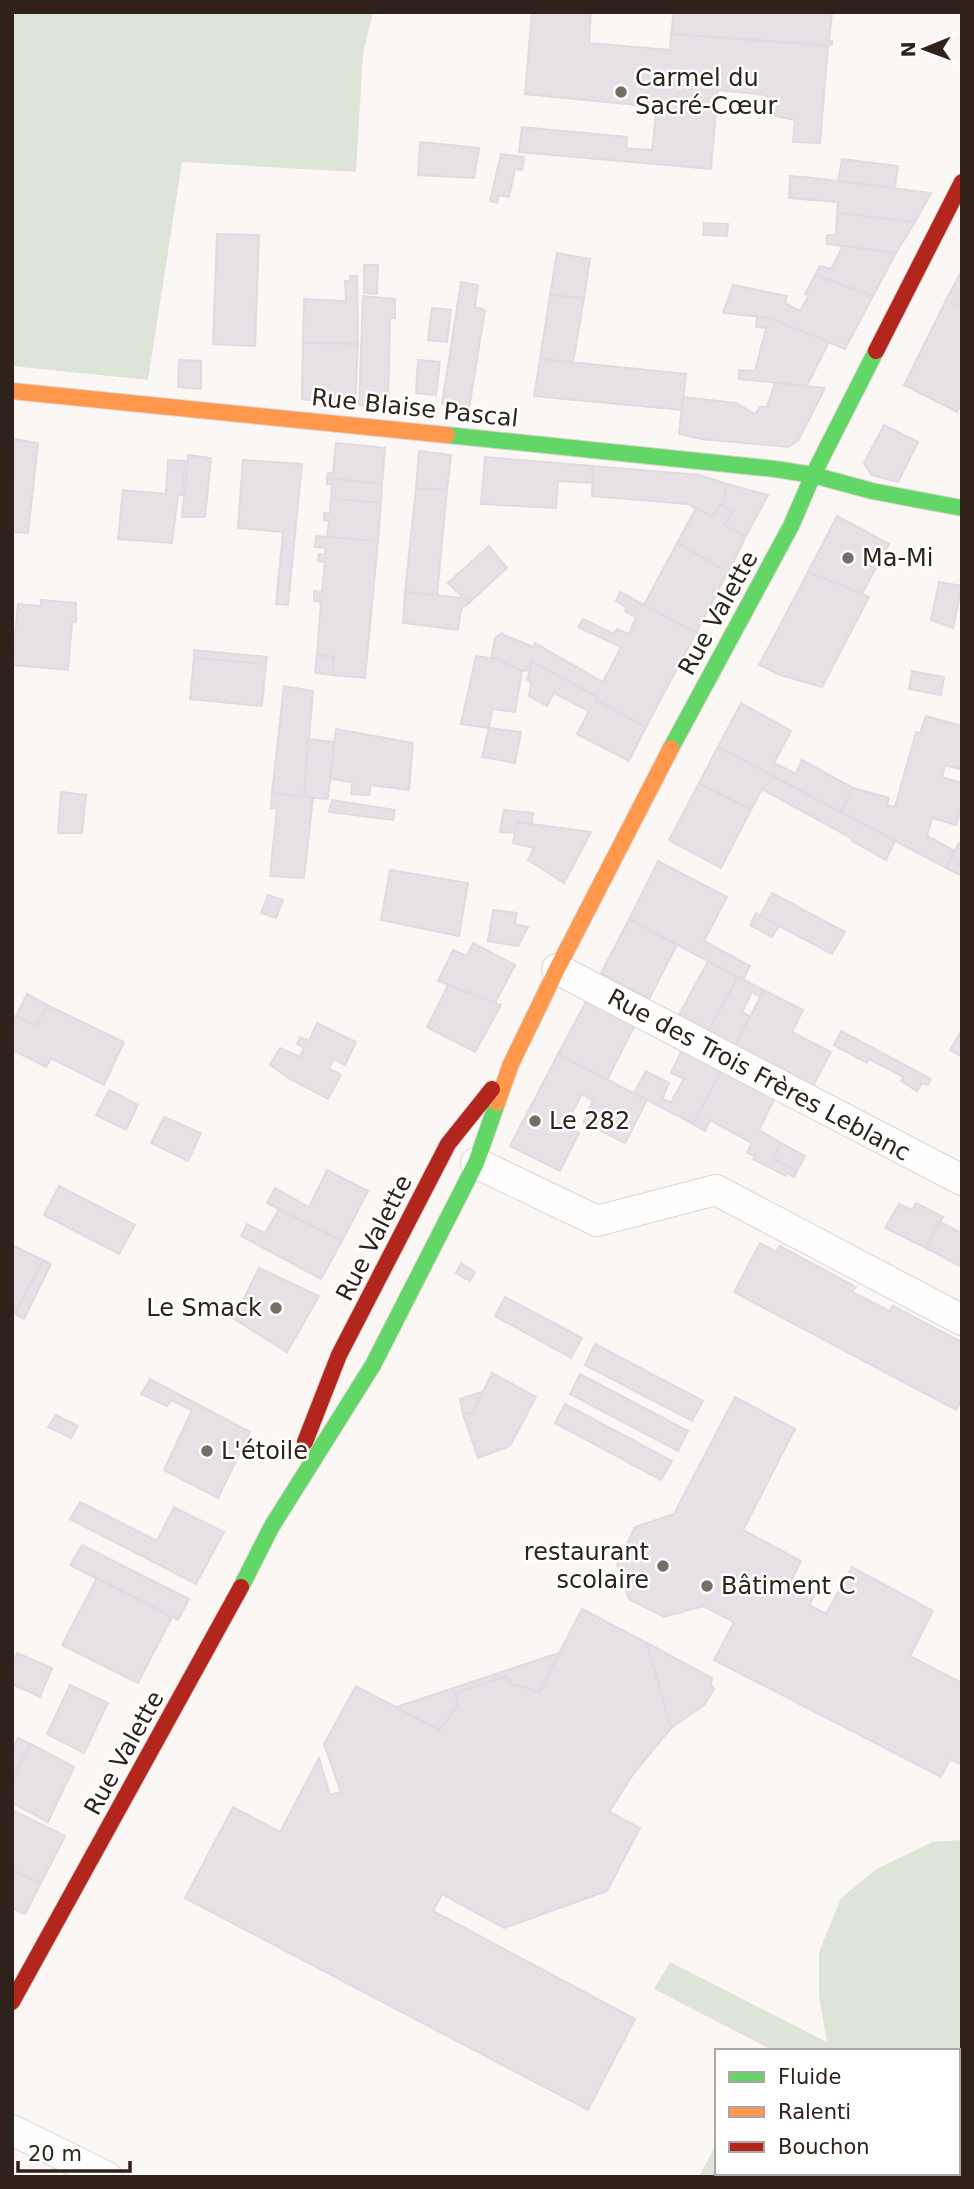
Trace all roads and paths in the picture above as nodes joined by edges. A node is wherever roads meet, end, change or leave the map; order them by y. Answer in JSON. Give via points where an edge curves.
{"nodes":[{"id":1,"x":957,"y":201,"type":"edge"},
{"id":2,"x":12,"y":391,"type":"edge"},
{"id":3,"x":813,"y":475,"type":"junction"},
{"id":4,"x":962,"y":508,"type":"edge"},
{"id":5,"x":557,"y":969,"type":"junction"},
{"id":6,"x":511,"y":1064,"type":"junction"},
{"id":7,"x":476,"y":1163,"type":"junction"},
{"id":8,"x":962,"y":1180,"type":"edge"},
{"id":9,"x":962,"y":1320,"type":"edge"},
{"id":10,"x":272,"y":1526,"type":"junction"},
{"id":11,"x":12,"y":2002,"type":"edge"},
{"id":12,"x":12,"y":2130,"type":"edge"},
{"id":13,"x":107,"y":2177,"type":"edge"}],
"edges":[{"from":1,"to":3,"type":"main road","name":"Rue Valette"},
{"from":2,"to":3,"type":"main road","name":"Rue Blaise Pascal"},
{"from":3,"to":4,"type":"main road","name":"Rue Blaise Pascal"},
{"from":3,"to":5,"type":"main road","name":"Rue Valette","via":[[791,526]]},
{"from":5,"to":6,"type":"main road","name":"Rue Valette"},
{"from":5,"to":8,"type":"street","name":"Rue des Trois Frères Leblanc"},
{"from":6,"to":7,"type":"main road","name":"Rue Valette"},
{"from":6,"to":10,"type":"main road","name":"Rue Valette","via":[[448,1144],[339,1354]]},
{"from":7,"to":9,"type":"street","via":[[597,1221],[716,1191]]},
{"from":7,"to":10,"type":"main road","name":"Rue Valette","via":[[373,1365]]},
{"from":10,"to":11,"type":"main road","name":"Rue Valette"},
{"from":12,"to":13,"type":"street"}]}
